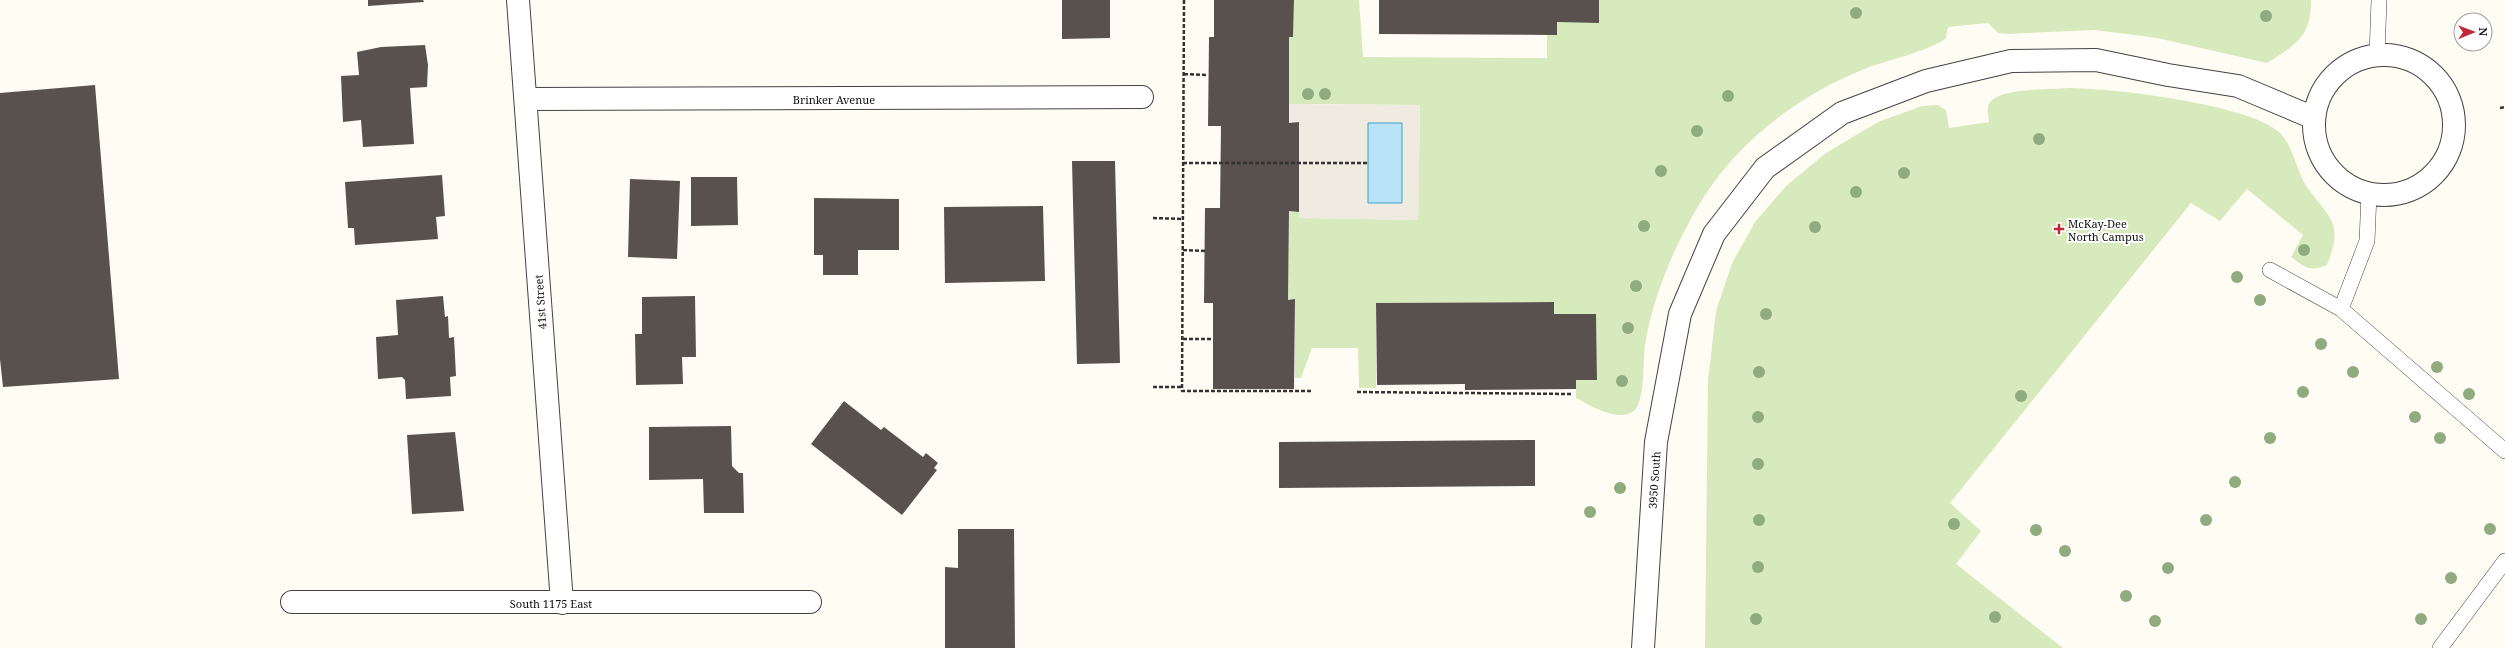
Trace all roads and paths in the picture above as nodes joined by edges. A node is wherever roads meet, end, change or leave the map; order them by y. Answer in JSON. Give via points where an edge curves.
{"nodes":[{"id":1,"x":518,"y":0,"type":"edge"},
{"id":2,"x":1184,"y":0,"type":"edge"},
{"id":3,"x":2379,"y":0,"type":"edge"},
{"id":4,"x":2377,"y":55,"type":"junction"},
{"id":5,"x":1184,"y":74,"type":"junction"},
{"id":6,"x":1208,"y":75,"type":"dead end"},
{"id":7,"x":1142,"y":97,"type":"dead end"},
{"id":8,"x":526,"y":99,"type":"junction"},
{"id":9,"x":2505,"y":107,"type":"edge"},
{"id":10,"x":2500,"y":108,"type":"dead end"},
{"id":11,"x":2314,"y":118,"type":"junction"},
{"id":12,"x":1183,"y":163,"type":"junction"},
{"id":13,"x":1368,"y":164,"type":"dead end"},
{"id":14,"x":2369,"y":194,"type":"junction"},
{"id":15,"x":1153,"y":218,"type":"dead end"},
{"id":16,"x":1183,"y":219,"type":"junction"},
{"id":17,"x":1183,"y":250,"type":"junction"},
{"id":18,"x":1205,"y":251,"type":"dead end"},
{"id":19,"x":2270,"y":270,"type":"dead end"},
{"id":20,"x":2341,"y":309,"type":"junction"},
{"id":21,"x":1182,"y":339,"type":"junction"},
{"id":22,"x":1212,"y":339,"type":"dead end"},
{"id":23,"x":1153,"y":387,"type":"dead end"},
{"id":24,"x":1182,"y":387,"type":"junction"},
{"id":25,"x":1313,"y":392,"type":"dead end"},
{"id":26,"x":1358,"y":392,"type":"dead end"},
{"id":27,"x":1572,"y":394,"type":"dead end"},
{"id":28,"x":2505,"y":452,"type":"edge"},
{"id":29,"x":2505,"y":561,"type":"edge"},
{"id":30,"x":292,"y":602,"type":"dead end"},
{"id":31,"x":810,"y":602,"type":"dead end"},
{"id":32,"x":562,"y":603,"type":"junction"},
{"id":33,"x":1643,"y":648,"type":"edge"},
{"id":34,"x":2440,"y":648,"type":"edge"}],
"edges":[{"from":1,"to":8,"type":"street","name":"41st Street"},
{"from":2,"to":5,"type":"path"},
{"from":3,"to":4,"type":"lane"},
{"from":4,"to":11,"type":"street","via":[[2354,61],[2334,75],[2321,95]]},
{"from":4,"to":14,"type":"street","via":[[2406,58],[2419,64],[2437,78],[2448,96],[2454,118],[2453,140],[2445,160],[2431,178],[2412,190],[2391,195]]},
{"from":5,"to":6,"type":"path"},
{"from":5,"to":12,"type":"path"},
{"from":7,"to":8,"type":"street","name":"Brinker Avenue"},
{"from":8,"to":32,"type":"street","name":"41st Street"},
{"from":9,"to":10,"type":"path"},
{"from":11,"to":14,"type":"street","via":[[2315,138],[2322,158],[2334,175],[2350,187]]},
{"from":11,"to":33,"type":"street","name":"3950 South","via":[[2238,86],[2096,60],[2011,61],[1926,81],[1842,113],[1765,168],[1714,234],[1680,314],[1656,442]]},
{"from":12,"to":13,"type":"path"},
{"from":12,"to":16,"type":"path"},
{"from":14,"to":20,"type":"lane","via":[[2367,241]]},
{"from":15,"to":16,"type":"path"},
{"from":16,"to":17,"type":"path"},
{"from":17,"to":18,"type":"path"},
{"from":17,"to":21,"type":"path"},
{"from":19,"to":20,"type":"lane"},
{"from":20,"to":28,"type":"lane"},
{"from":21,"to":22,"type":"path"},
{"from":21,"to":24,"type":"path"},
{"from":23,"to":24,"type":"path"},
{"from":24,"to":25,"type":"path","via":[[1182,390]]},
{"from":26,"to":27,"type":"path"},
{"from":29,"to":34,"type":"lane"},
{"from":30,"to":32,"type":"street","name":"South 1175 East"},
{"from":31,"to":32,"type":"street","name":"South 1175 East"}]}
